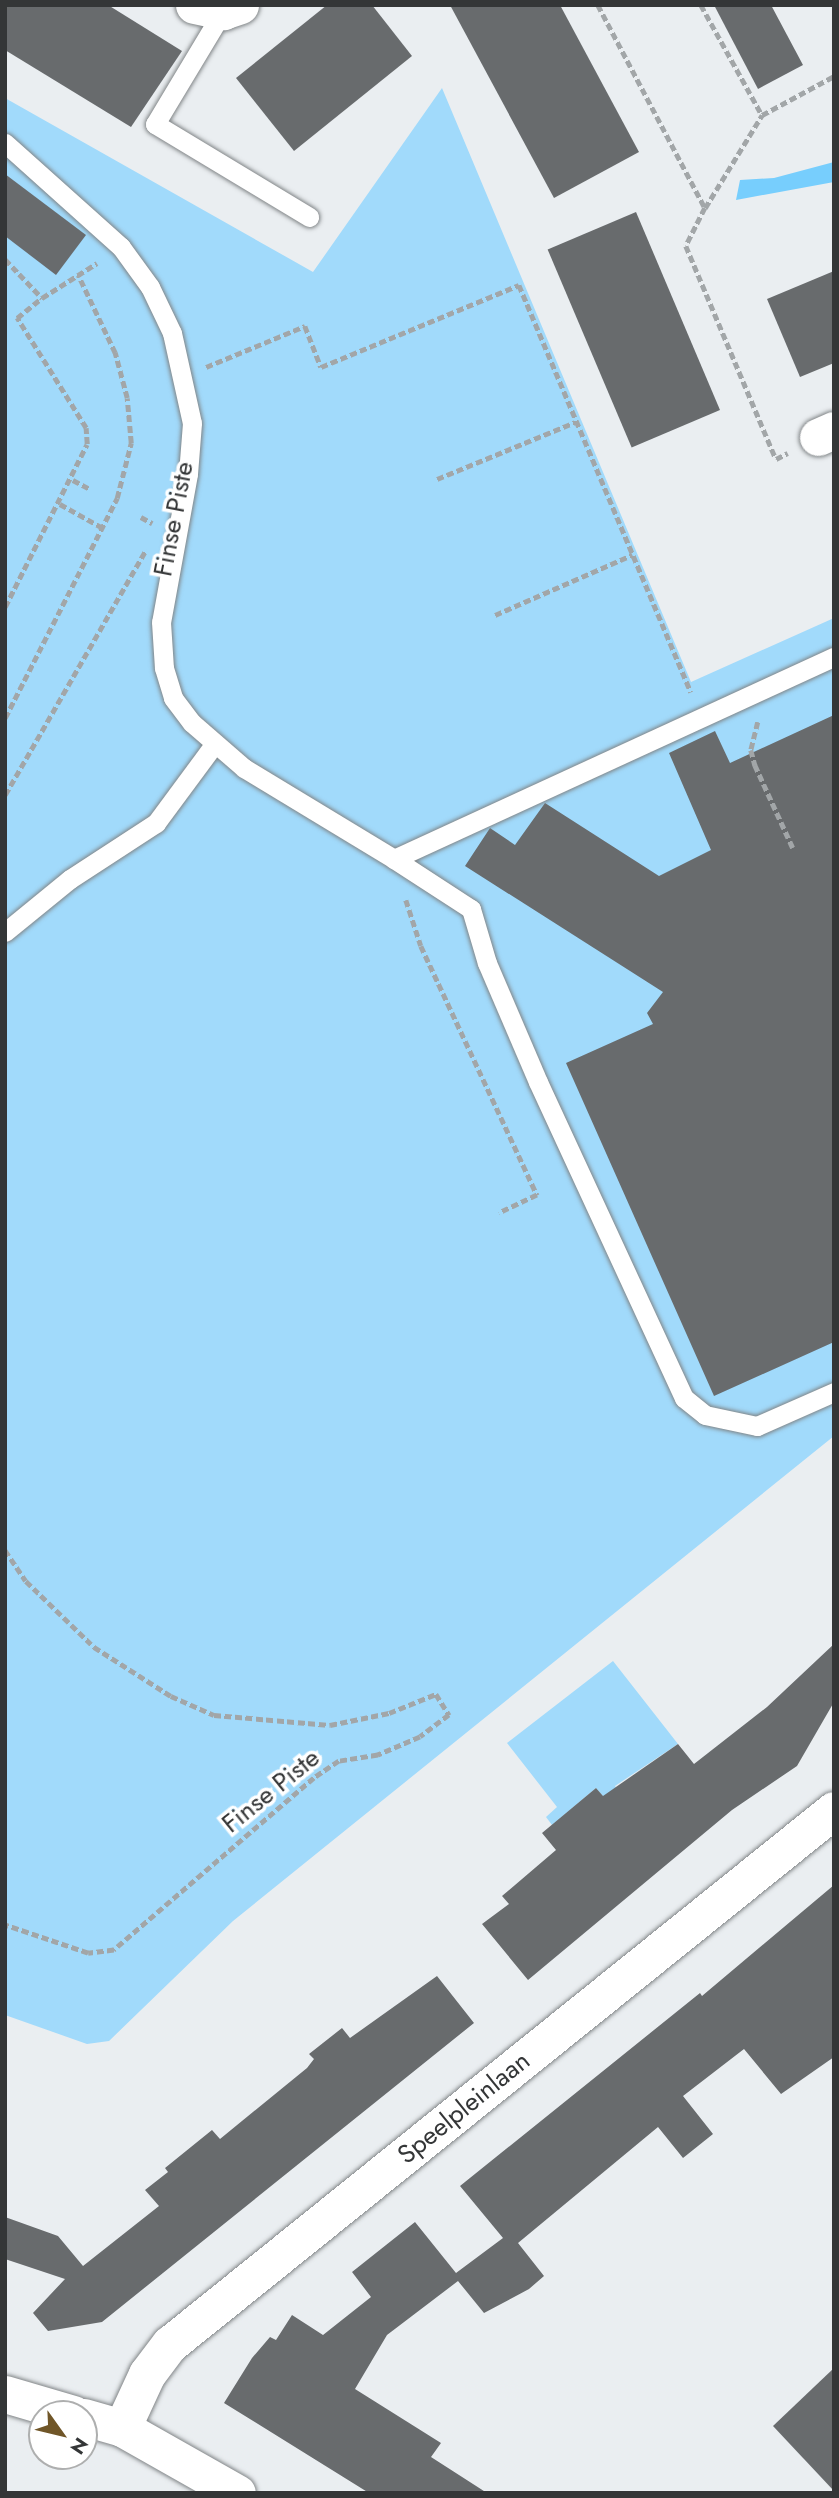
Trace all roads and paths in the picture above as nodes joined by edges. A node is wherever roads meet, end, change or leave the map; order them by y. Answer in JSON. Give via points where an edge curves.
{"nodes":[{"id":1,"x":598,"y":5,"type":"edge"},
{"id":2,"x":701,"y":5,"type":"edge"},
{"id":3,"x":219,"y":7,"type":"edge"},
{"id":4,"x":834,"y":76,"type":"edge"},
{"id":5,"x":762,"y":115,"type":"junction"},
{"id":6,"x":5,"y":143,"type":"edge"},
{"id":7,"x":705,"y":208,"type":"junction"},
{"id":8,"x":309,"y":217,"type":"dead end"},
{"id":9,"x":121,"y":247,"type":"junction"},
{"id":10,"x":5,"y":259,"type":"edge"},
{"id":11,"x":78,"y":275,"type":"junction"},
{"id":12,"x":42,"y":298,"type":"junction"},
{"id":13,"x":197,"y":359,"type":"dead end"},
{"id":14,"x":575,"y":422,"type":"junction"},
{"id":15,"x":826,"y":433,"type":"edge"},
{"id":16,"x":437,"y":479,"type":"dead end"},
{"id":17,"x":73,"y":480,"type":"junction"},
{"id":18,"x":90,"y":489,"type":"dead end"},
{"id":19,"x":60,"y":504,"type":"junction"},
{"id":20,"x":103,"y":528,"type":"junction"},
{"id":21,"x":174,"y":535,"type":"junction"},
{"id":22,"x":632,"y":555,"type":"junction"},
{"id":23,"x":5,"y":607,"type":"edge"},
{"id":24,"x":495,"y":615,"type":"dead end"},
{"id":25,"x":834,"y":657,"type":"edge"},
{"id":26,"x":765,"y":712,"type":"dead end"},
{"id":27,"x":702,"y":716,"type":"junction"},
{"id":28,"x":5,"y":718,"type":"edge"},
{"id":29,"x":213,"y":746,"type":"junction"},
{"id":30,"x":5,"y":795,"type":"edge"},
{"id":31,"x":793,"y":848,"type":"dead end"},
{"id":32,"x":394,"y":859,"type":"junction"},
{"id":33,"x":5,"y":932,"type":"edge"},
{"id":34,"x":499,"y":1213,"type":"dead end"},
{"id":35,"x":834,"y":1392,"type":"edge"},
{"id":36,"x":5,"y":1550,"type":"edge"},
{"id":37,"x":834,"y":1810,"type":"edge"},
{"id":38,"x":5,"y":1925,"type":"edge"},
{"id":39,"x":5,"y":2394,"type":"edge"},
{"id":40,"x":28,"y":2401,"type":"edge"},
{"id":41,"x":98,"y":2421,"type":"edge"},
{"id":42,"x":122,"y":2428,"type":"junction"},
{"id":43,"x":237,"y":2493,"type":"edge"}],
"edges":[{"from":1,"to":7,"type":"path"},
{"from":2,"to":5,"type":"path"},
{"from":3,"to":8,"type":"lane","via":[[155,124]]},
{"from":4,"to":5,"type":"path"},
{"from":5,"to":7,"type":"path"},
{"from":6,"to":9,"type":"lane"},
{"from":7,"to":15,"type":"path","via":[[686,246],[776,459]]},
{"from":9,"to":11,"type":"path"},
{"from":9,"to":21,"type":"lane","via":[[150,287],[185,376],[192,423]]},
{"from":10,"to":12,"type":"path"},
{"from":11,"to":12,"type":"path"},
{"from":11,"to":20,"type":"path","via":[[115,353],[127,398],[131,443]]},
{"from":12,"to":17,"type":"path","via":[[17,318],[86,428],[87,444]]},
{"from":13,"to":14,"type":"path","via":[[200,369],[304,326],[321,367],[519,285]]},
{"from":14,"to":16,"type":"path"},
{"from":14,"to":22,"type":"path"},
{"from":17,"to":18,"type":"path"},
{"from":17,"to":19,"type":"path"},
{"from":19,"to":20,"type":"path"},
{"from":19,"to":23,"type":"path"},
{"from":20,"to":28,"type":"path"},
{"from":21,"to":29,"type":"lane","via":[[161,622],[164,668],[173,698]]},
{"from":21,"to":30,"type":"path","via":[[143,552]]},
{"from":22,"to":24,"type":"path"},
{"from":22,"to":27,"type":"path"},
{"from":25,"to":27,"type":"lane"},
{"from":26,"to":31,"type":"path","via":[[753,733],[755,765]]},
{"from":27,"to":32,"type":"lane"},
{"from":29,"to":32,"type":"lane"},
{"from":29,"to":33,"type":"lane","via":[[156,823],[70,879]]},
{"from":32,"to":34,"type":"path","via":[[421,946],[537,1195]]},
{"from":32,"to":35,"type":"lane","via":[[471,909],[486,963],[684,1398],[705,1415],[757,1426]]},
{"from":36,"to":38,"type":"path","name":"Finse Piste","via":[[26,1581],[94,1647],[171,1696],[214,1715],[331,1725],[389,1713],[436,1694],[449,1715],[419,1737],[378,1755],[339,1761],[314,1778],[114,1950],[88,1953]]},
{"from":37,"to":42,"type":"street","name":"Speelpleinlaan","via":[[170,2344],[146,2374]]},
{"from":39,"to":40,"type":"street"},
{"from":41,"to":42,"type":"street"},
{"from":42,"to":43,"type":"street"}]}
